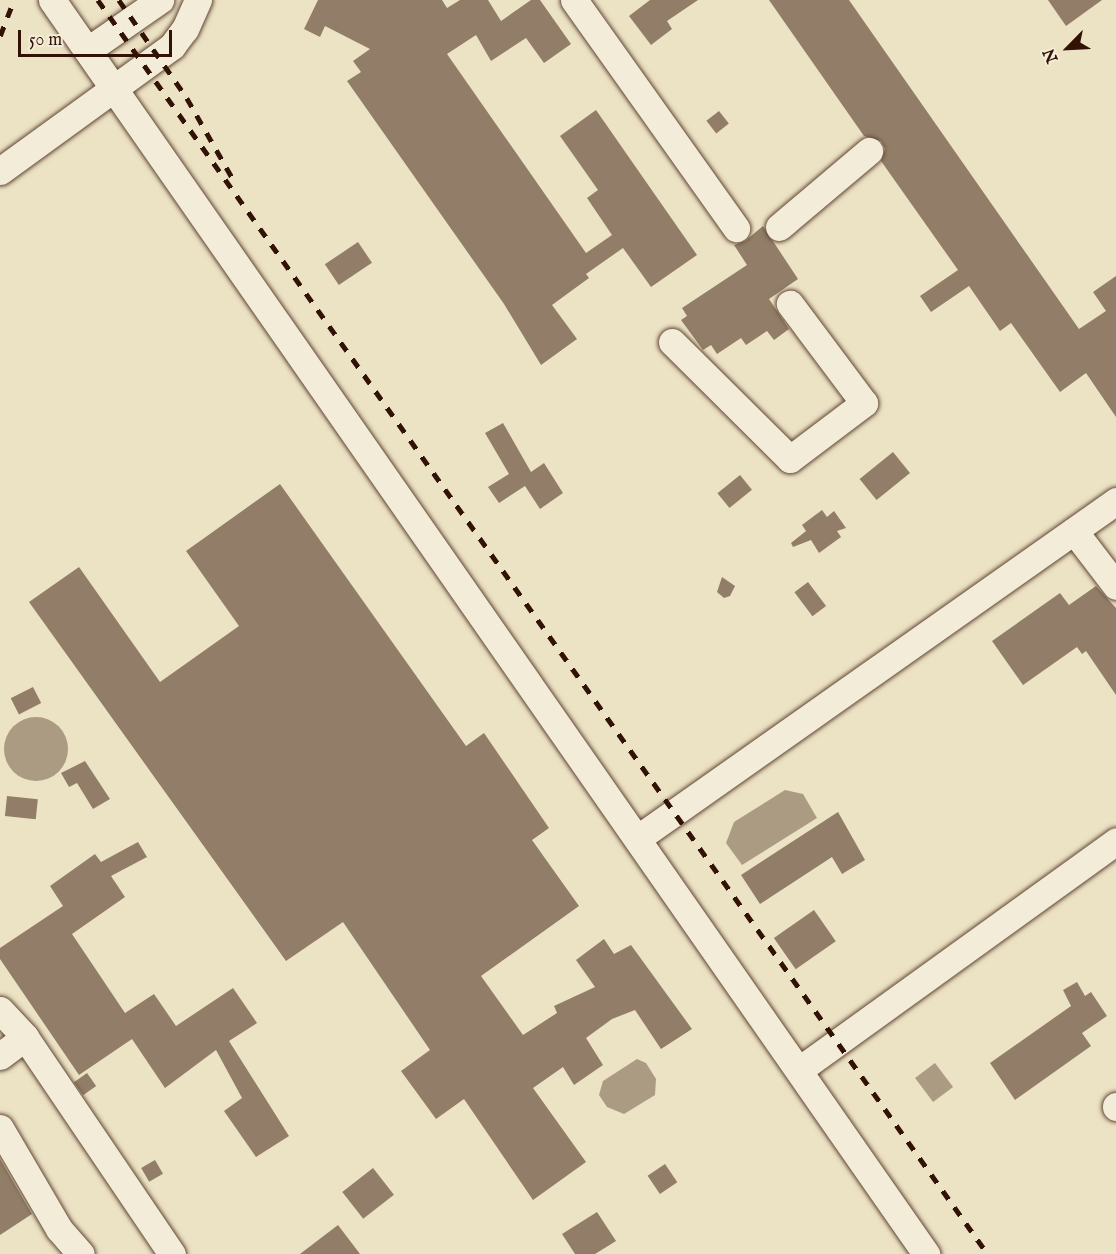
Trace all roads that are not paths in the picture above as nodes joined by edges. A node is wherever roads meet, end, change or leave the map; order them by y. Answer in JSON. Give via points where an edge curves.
{"nodes":[{"id":1,"x":52,"y":0,"type":"edge"},
{"id":2,"x":160,"y":0,"type":"edge"},
{"id":3,"x":198,"y":0,"type":"edge"},
{"id":4,"x":574,"y":0,"type":"edge"},
{"id":5,"x":88,"y":50,"type":"junction"},
{"id":6,"x":114,"y":87,"type":"junction"},
{"id":7,"x":869,"y":151,"type":"dead end"},
{"id":8,"x":0,"y":171,"type":"edge"},
{"id":9,"x":779,"y":227,"type":"dead end"},
{"id":10,"x":736,"y":228,"type":"dead end"},
{"id":11,"x":790,"y":304,"type":"dead end"},
{"id":12,"x":672,"y":342,"type":"dead end"},
{"id":13,"x":1116,"y":501,"type":"edge"},
{"id":14,"x":1074,"y":531,"type":"junction"},
{"id":15,"x":1116,"y":586,"type":"edge"},
{"id":16,"x":638,"y":838,"type":"junction"},
{"id":17,"x":1116,"y":841,"type":"edge"},
{"id":18,"x":0,"y":1010,"type":"edge"},
{"id":19,"x":24,"y":1037,"type":"junction"},
{"id":20,"x":0,"y":1056,"type":"edge"},
{"id":21,"x":799,"y":1070,"type":"junction"},
{"id":22,"x":0,"y":1128,"type":"edge"},
{"id":23,"x":81,"y":1254,"type":"edge"},
{"id":24,"x":172,"y":1254,"type":"edge"},
{"id":25,"x":926,"y":1254,"type":"edge"}],
"edges":[{"from":1,"to":5,"type":"street"},
{"from":2,"to":5,"type":"street"},
{"from":3,"to":6,"type":"street","via":[[172,46]]},
{"from":4,"to":10,"type":"street"},
{"from":5,"to":6,"type":"street"},
{"from":6,"to":8,"type":"street"},
{"from":6,"to":16,"type":"street"},
{"from":7,"to":9,"type":"street"},
{"from":11,"to":12,"type":"street","via":[[864,403],[790,459]]},
{"from":13,"to":14,"type":"street"},
{"from":14,"to":15,"type":"street"},
{"from":14,"to":16,"type":"street"},
{"from":16,"to":21,"type":"street"},
{"from":17,"to":21,"type":"street"},
{"from":18,"to":19,"type":"street"},
{"from":19,"to":20,"type":"street"},
{"from":19,"to":24,"type":"street"},
{"from":21,"to":25,"type":"street"},
{"from":22,"to":23,"type":"street","via":[[59,1229]]}]}
